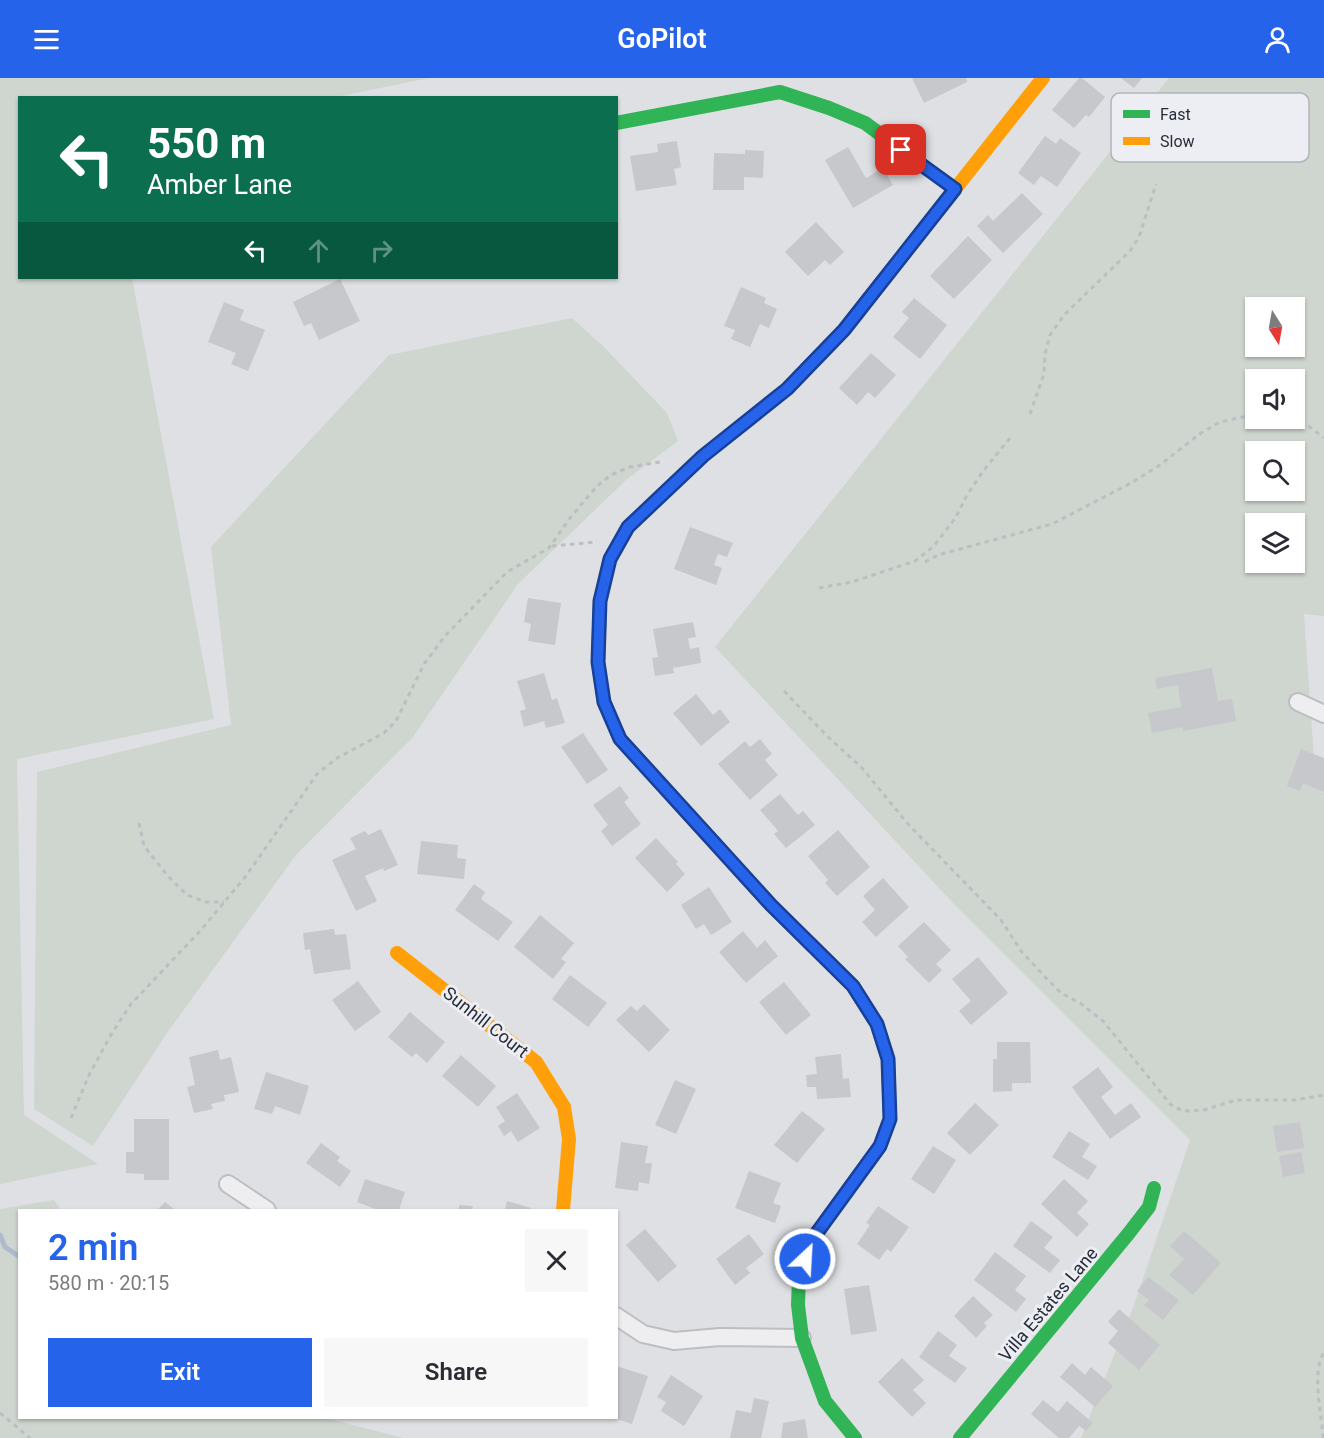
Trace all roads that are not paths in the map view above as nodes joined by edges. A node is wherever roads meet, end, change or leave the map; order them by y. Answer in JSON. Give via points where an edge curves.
{"nodes":[{"id":1,"x":1043,"y":78,"type":"edge"},
{"id":2,"x":618,"y":123,"type":"edge"},
{"id":3,"x":955,"y":189,"type":"junction"},
{"id":4,"x":1298,"y":702,"type":"dead end"},
{"id":5,"x":1324,"y":714,"type":"edge"},
{"id":6,"x":397,"y":953,"type":"dead end"},
{"id":7,"x":228,"y":1184,"type":"dead end"},
{"id":8,"x":1154,"y":1188,"type":"dead end"},
{"id":9,"x":266,"y":1209,"type":"edge"},
{"id":10,"x":563,"y":1209,"type":"edge"},
{"id":11,"x":618,"y":1317,"type":"edge"},
{"id":12,"x":802,"y":1338,"type":"junction"},
{"id":13,"x":855,"y":1438,"type":"edge"},
{"id":14,"x":960,"y":1438,"type":"edge"}],
"edges":[{"from":1,"to":3,"type":"street"},
{"from":2,"to":3,"type":"street","via":[[780,92],[865,123]]},
{"from":3,"to":12,"type":"street","via":[[844,330],[787,389],[703,456],[628,527],[610,559],[600,601],[598,662],[604,702],[620,739],[771,905],[853,986],[877,1024],[888,1059],[890,1119],[880,1146],[811,1241],[799,1277]]},
{"from":4,"to":5,"type":"street"},
{"from":6,"to":10,"type":"street","name":"Sunhill Court","via":[[536,1062],[564,1107],[570,1138]]},
{"from":7,"to":9,"type":"street"},
{"from":8,"to":14,"type":"street","name":"Villa Estates Lane","via":[[1149,1207],[1136,1224]]},
{"from":11,"to":12,"type":"street","via":[[644,1334],[674,1341]]},
{"from":12,"to":13,"type":"street","via":[[825,1401]]}]}
